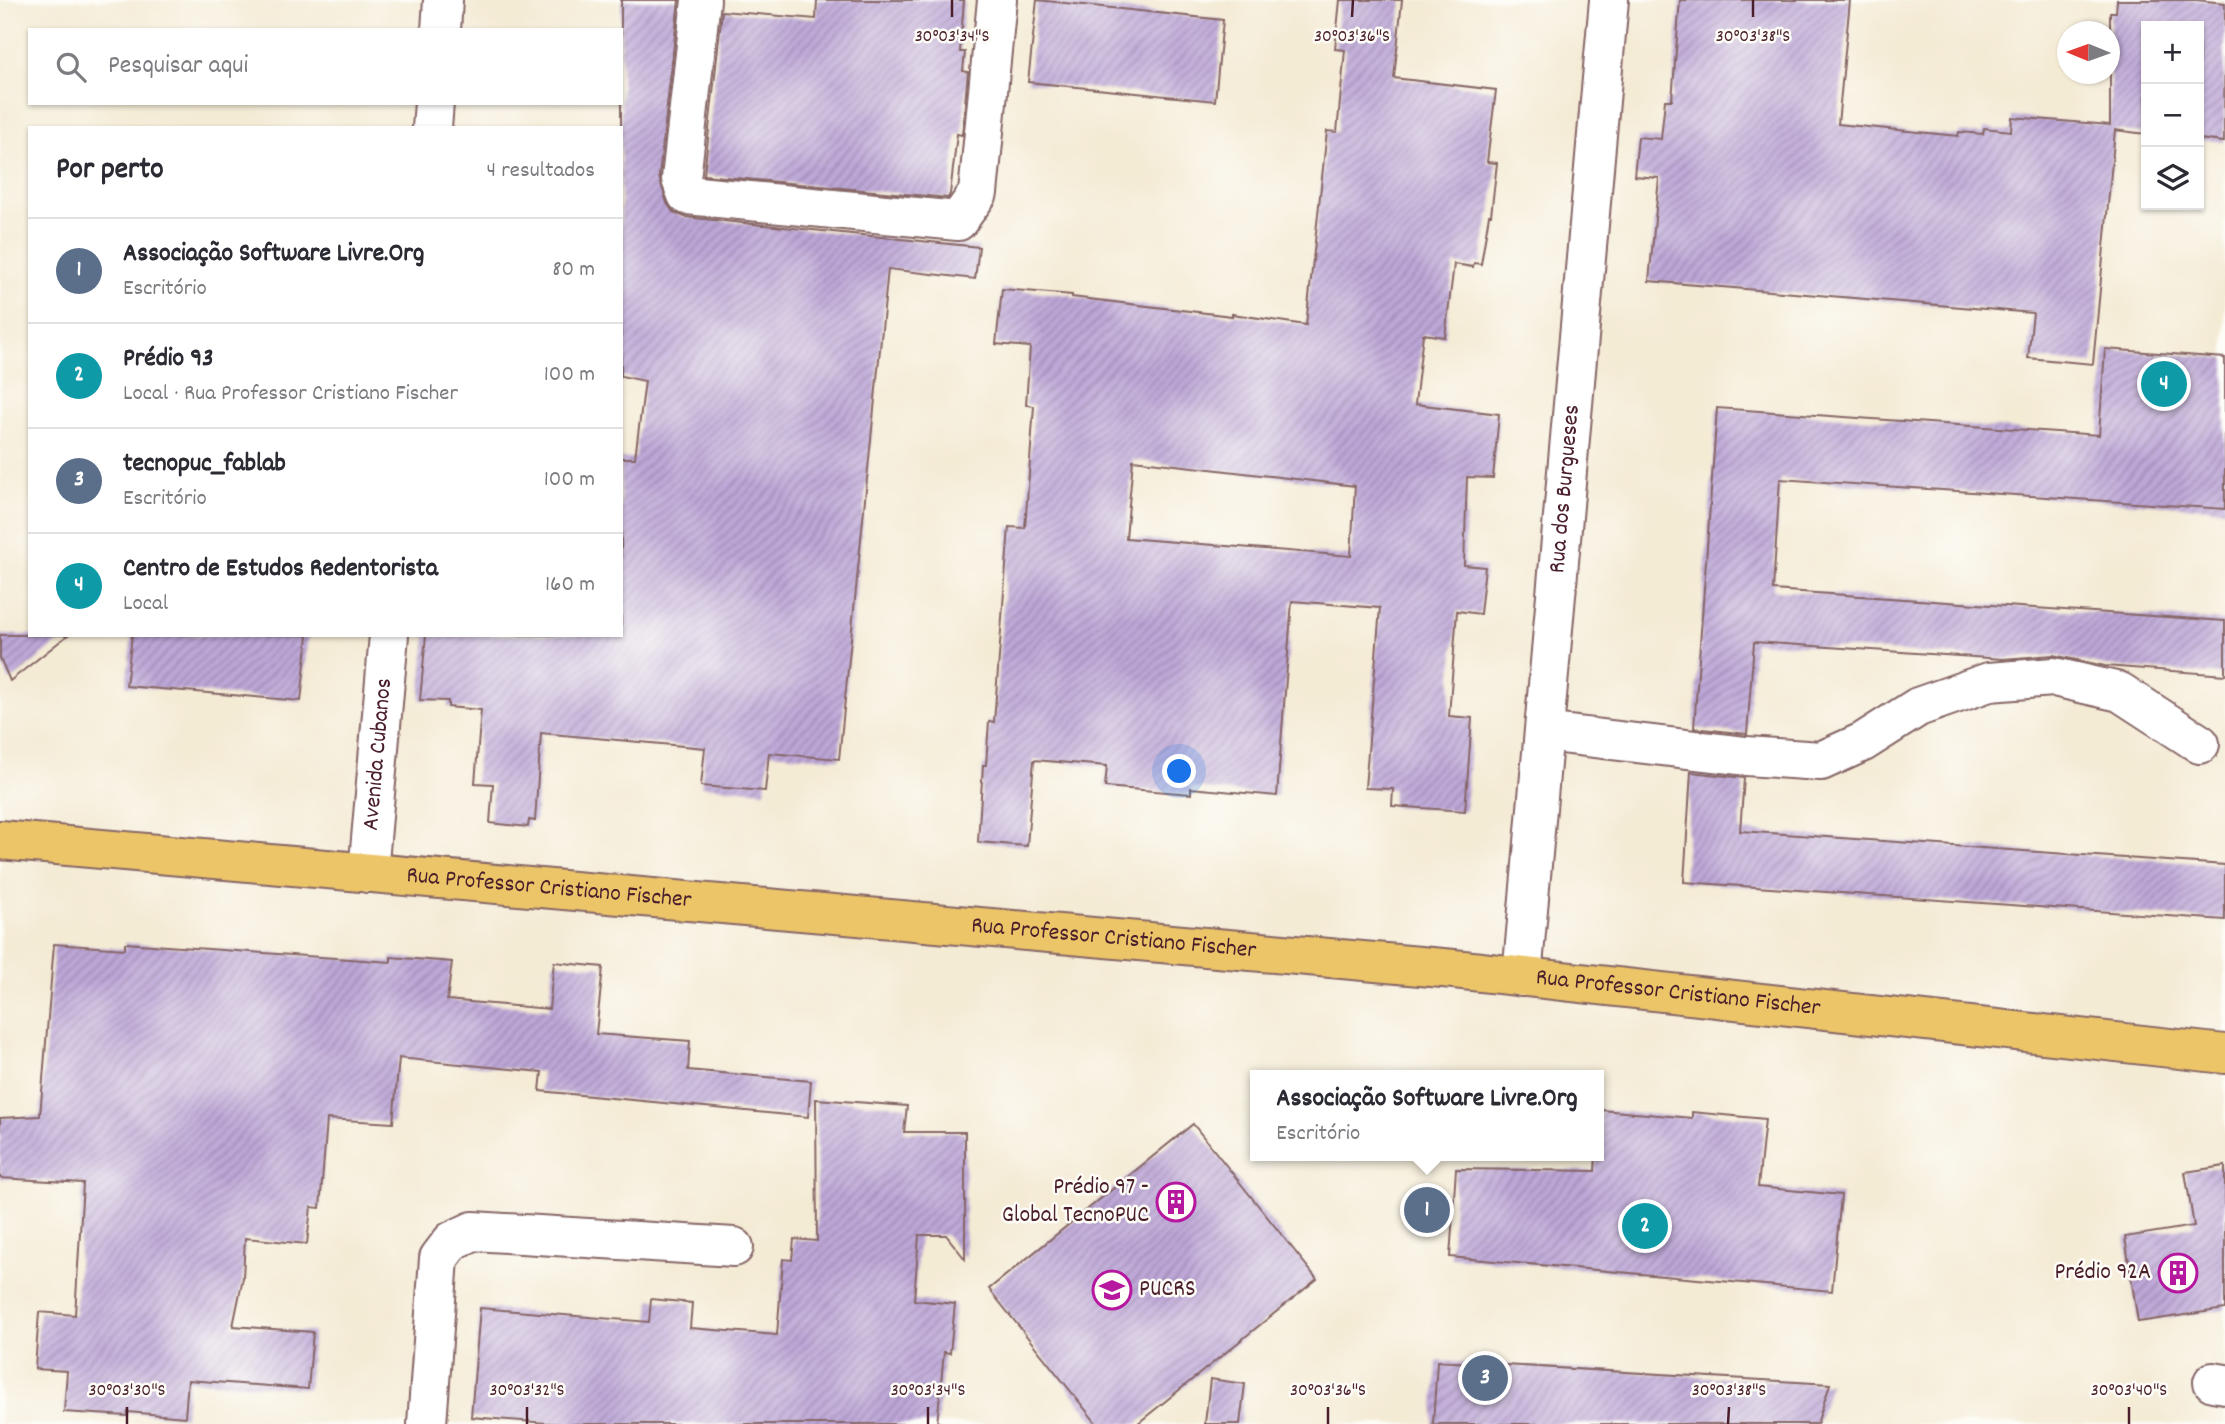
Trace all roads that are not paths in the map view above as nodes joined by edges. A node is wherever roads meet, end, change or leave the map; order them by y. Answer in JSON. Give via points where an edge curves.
{"nodes":[{"id":1,"x":443,"y":0,"type":"edge"},
{"id":2,"x":702,"y":0,"type":"edge"},
{"id":3,"x":997,"y":0,"type":"edge"},
{"id":4,"x":1609,"y":0,"type":"edge"},
{"id":5,"x":441,"y":28,"type":"edge"},
{"id":6,"x":435,"y":105,"type":"edge"},
{"id":7,"x":432,"y":126,"type":"edge"},
{"id":8,"x":389,"y":637,"type":"edge"},
{"id":9,"x":1544,"y":732,"type":"junction"},
{"id":10,"x":2200,"y":744,"type":"dead end"},
{"id":11,"x":0,"y":840,"type":"edge"},
{"id":12,"x":368,"y":873,"type":"junction"},
{"id":13,"x":1522,"y":977,"type":"junction"},
{"id":14,"x":2225,"y":1054,"type":"edge"},
{"id":15,"x":734,"y":1247,"type":"dead end"},
{"id":16,"x":426,"y":1424,"type":"edge"}],
"edges":[{"from":1,"to":5,"type":"street"},
{"from":2,"to":3,"type":"street","via":[[681,179],[687,195],[958,221],[978,193]]},
{"from":4,"to":9,"type":"street","name":"Rua dos Burgueses"},
{"from":6,"to":7,"type":"street"},
{"from":8,"to":12,"type":"street","name":"Avenida Cubanos"},
{"from":9,"to":10,"type":"street","via":[[1821,761],[1863,743],[1918,707],[1989,682],[2054,677],[2120,692]]},
{"from":9,"to":13,"type":"street","name":"Rua dos Burgueses"},
{"from":11,"to":12,"type":"main road","name":"Rua Professor Cristiano Fischer"},
{"from":12,"to":13,"type":"main road","name":"Rua Professor Cristiano Fischer"},
{"from":13,"to":14,"type":"main road","name":"Rua Professor Cristiano Fischer"},
{"from":15,"to":16,"type":"street","via":[[473,1231],[452,1241],[439,1258]]}]}
